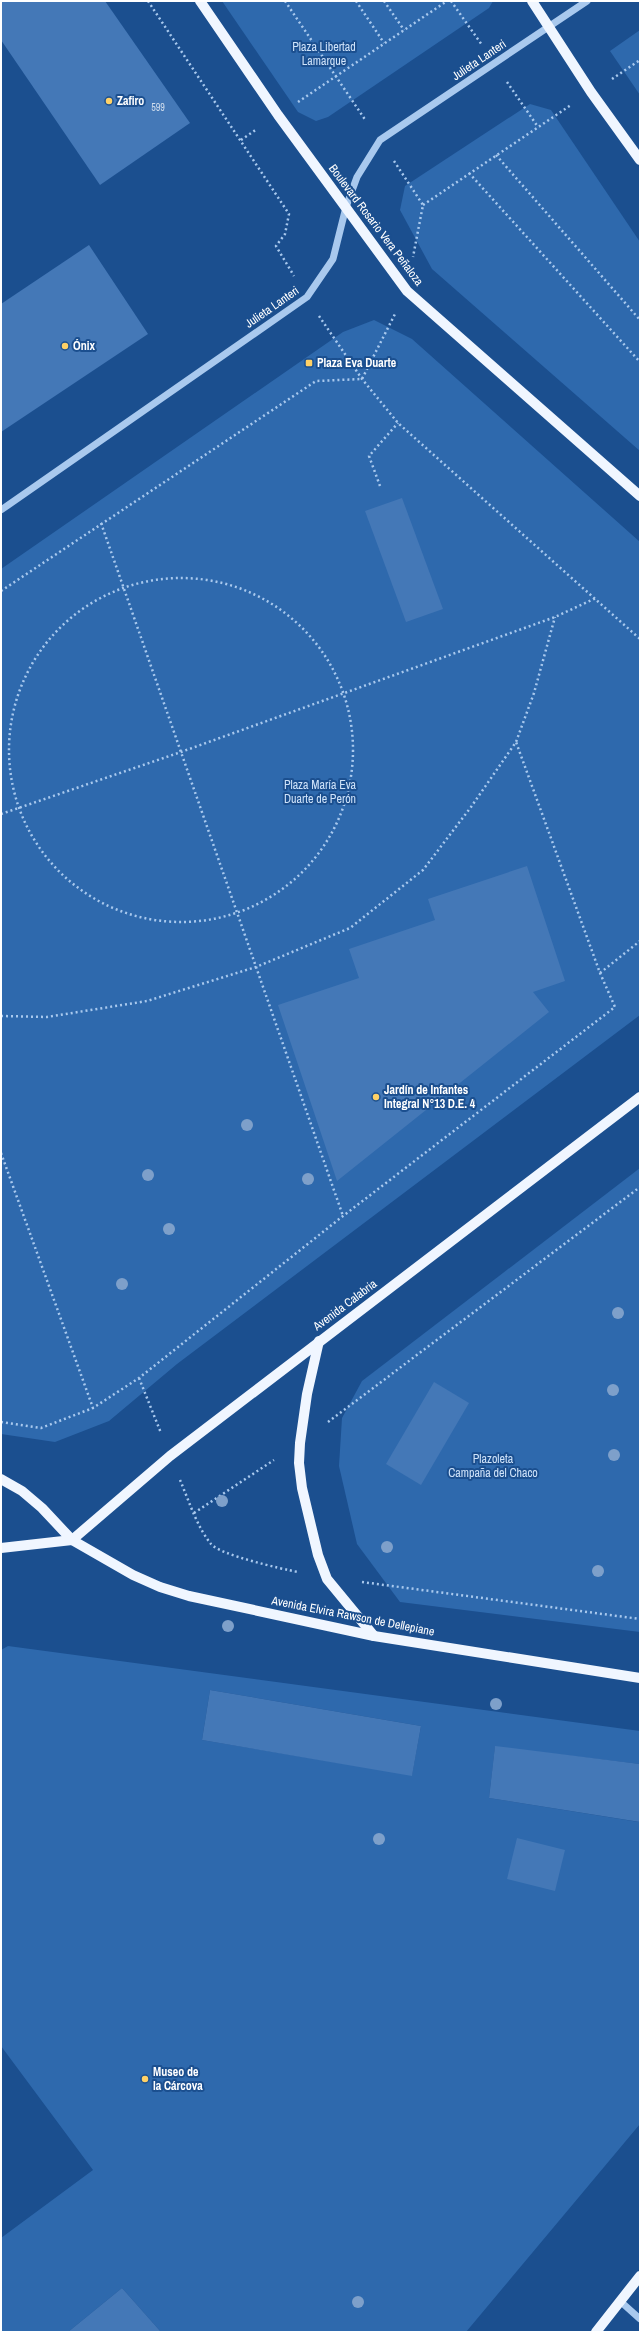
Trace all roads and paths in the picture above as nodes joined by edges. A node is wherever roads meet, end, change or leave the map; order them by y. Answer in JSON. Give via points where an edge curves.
{"nodes":[{"id":1,"x":148,"y":1,"type":"edge"},
{"id":2,"x":200,"y":1,"type":"edge"},
{"id":3,"x":285,"y":1,"type":"edge"},
{"id":4,"x":356,"y":1,"type":"edge"},
{"id":5,"x":384,"y":1,"type":"edge"},
{"id":6,"x":447,"y":1,"type":"edge"},
{"id":7,"x":532,"y":1,"type":"edge"},
{"id":8,"x":587,"y":1,"type":"edge"},
{"id":9,"x":548,"y":26,"type":"junction"},
{"id":10,"x":404,"y":30,"type":"junction"},
{"id":11,"x":384,"y":43,"type":"junction"},
{"id":12,"x":640,"y":60,"type":"edge"},
{"id":13,"x":336,"y":76,"type":"junction"},
{"id":14,"x":591,"y":92,"type":"junction"},
{"id":15,"x":278,"y":116,"type":"junction"},
{"id":16,"x":241,"y":140,"type":"junction"},
{"id":17,"x":496,"y":155,"type":"junction"},
{"id":18,"x":640,"y":160,"type":"edge"},
{"id":19,"x":469,"y":173,"type":"junction"},
{"id":20,"x":423,"y":205,"type":"dead end"},
{"id":21,"x":346,"y":207,"type":"junction"},
{"id":22,"x":307,"y":297,"type":"junction"},
{"id":23,"x":640,"y":320,"type":"edge"},
{"id":24,"x":640,"y":362,"type":"edge"},
{"id":25,"x":362,"y":379,"type":"junction"},
{"id":26,"x":398,"y":423,"type":"junction"},
{"id":27,"x":380,"y":486,"type":"dead end"},
{"id":28,"x":640,"y":496,"type":"edge"},
{"id":29,"x":1,"y":510,"type":"edge"},
{"id":30,"x":101,"y":523,"type":"junction"},
{"id":31,"x":124,"y":588,"type":"junction"},
{"id":32,"x":1,"y":591,"type":"edge"},
{"id":33,"x":596,"y":598,"type":"junction"},
{"id":34,"x":555,"y":617,"type":"junction"},
{"id":35,"x":640,"y":639,"type":"edge"},
{"id":36,"x":344,"y":693,"type":"junction"},
{"id":37,"x":516,"y":742,"type":"junction"},
{"id":38,"x":181,"y":752,"type":"junction"},
{"id":39,"x":19,"y":808,"type":"junction"},
{"id":40,"x":1,"y":814,"type":"edge"},
{"id":41,"x":238,"y":914,"type":"junction"},
{"id":42,"x":640,"y":942,"type":"edge"},
{"id":43,"x":256,"y":967,"type":"junction"},
{"id":44,"x":600,"y":973,"type":"junction"},
{"id":45,"x":1,"y":1016,"type":"edge"},
{"id":46,"x":640,"y":1097,"type":"edge"},
{"id":47,"x":1,"y":1153,"type":"edge"},
{"id":48,"x":640,"y":1188,"type":"edge"},
{"id":49,"x":343,"y":1216,"type":"junction"},
{"id":50,"x":319,"y":1341,"type":"junction"},
{"id":51,"x":139,"y":1378,"type":"junction"},
{"id":52,"x":94,"y":1408,"type":"junction"},
{"id":53,"x":1,"y":1422,"type":"edge"},
{"id":54,"x":300,"y":1443,"type":"junction"},
{"id":55,"x":170,"y":1456,"type":"junction"},
{"id":56,"x":1,"y":1479,"type":"edge"},
{"id":57,"x":194,"y":1512,"type":"junction"},
{"id":58,"x":72,"y":1540,"type":"junction"},
{"id":59,"x":1,"y":1548,"type":"edge"},
{"id":60,"x":327,"y":1579,"type":"junction"},
{"id":61,"x":640,"y":1619,"type":"edge"},
{"id":62,"x":374,"y":1636,"type":"junction"},
{"id":63,"x":640,"y":1678,"type":"edge"},
{"id":64,"x":640,"y":2276,"type":"edge"},
{"id":65,"x":620,"y":2301,"type":"junction"},
{"id":66,"x":640,"y":2319,"type":"edge"},
{"id":67,"x":596,"y":2332,"type":"edge"}],
"edges":[{"from":1,"to":16,"type":"path"},
{"from":2,"to":15,"type":"main road","name":"Boulevard Rosario Vera Peñaloza"},
{"from":3,"to":13,"type":"path"},
{"from":4,"to":11,"type":"path"},
{"from":5,"to":10,"type":"path"},
{"from":6,"to":10,"type":"path"},
{"from":7,"to":9,"type":"main road"},
{"from":8,"to":9,"type":"street","name":"Julieta Lanteri"},
{"from":9,"to":14,"type":"main road"},
{"from":9,"to":21,"type":"street","name":"Julieta Lanteri","via":[[380,140],[357,177]]},
{"from":10,"to":11,"type":"path"},
{"from":11,"to":13,"type":"path"},
{"from":12,"to":14,"type":"path"},
{"from":13,"to":15,"type":"path"},
{"from":14,"to":17,"type":"path"},
{"from":14,"to":18,"type":"main road"},
{"from":15,"to":16,"type":"path"},
{"from":15,"to":21,"type":"main road","name":"Boulevard Rosario Vera Peñaloza"},
{"from":16,"to":22,"type":"path","via":[[289,214],[285,234],[276,246]]},
{"from":17,"to":19,"type":"path"},
{"from":17,"to":23,"type":"path"},
{"from":19,"to":20,"type":"path"},
{"from":19,"to":24,"type":"path"},
{"from":21,"to":22,"type":"street","name":"Julieta Lanteri","via":[[333,259]]},
{"from":21,"to":28,"type":"main road","name":"Boulevard Rosario Vera Peñaloza","via":[[407,291]]},
{"from":22,"to":25,"type":"path"},
{"from":22,"to":29,"type":"street","name":"Julieta Lanteri"},
{"from":25,"to":26,"type":"path"},
{"from":25,"to":30,"type":"path","via":[[316,381]]},
{"from":26,"to":27,"type":"path","via":[[369,456]]},
{"from":26,"to":33,"type":"path"},
{"from":30,"to":31,"type":"path"},
{"from":30,"to":32,"type":"path"},
{"from":31,"to":36,"type":"path","via":[[166,578],[212,580],[255,594],[298,624],[324,653]]},
{"from":31,"to":38,"type":"path"},
{"from":31,"to":39,"type":"path","via":[[88,605],[58,629],[31,666],[18,694],[10,732],[10,770]]},
{"from":33,"to":34,"type":"path"},
{"from":33,"to":35,"type":"path"},
{"from":34,"to":36,"type":"path"},
{"from":34,"to":37,"type":"path","via":[[534,693]]},
{"from":36,"to":38,"type":"path"},
{"from":36,"to":41,"type":"path","via":[[354,747],[347,800],[324,849],[287,888]]},
{"from":37,"to":43,"type":"path","via":[[423,870],[350,928]]},
{"from":37,"to":44,"type":"path"},
{"from":38,"to":39,"type":"path"},
{"from":38,"to":41,"type":"path"},
{"from":39,"to":40,"type":"path"},
{"from":39,"to":41,"type":"path","via":[[39,848],[70,882],[108,906],[151,921],[196,923]]},
{"from":41,"to":43,"type":"path"},
{"from":42,"to":44,"type":"path"},
{"from":43,"to":45,"type":"path","via":[[147,1001],[47,1017]]},
{"from":43,"to":49,"type":"path"},
{"from":44,"to":49,"type":"path","via":[[615,1007]]},
{"from":46,"to":50,"type":"main road","name":"Avenida Calabria"},
{"from":47,"to":52,"type":"path"},
{"from":48,"to":54,"type":"path"},
{"from":49,"to":51,"type":"path"},
{"from":50,"to":54,"type":"main road","via":[[307,1394]]},
{"from":50,"to":55,"type":"main road","name":"Avenida Calabria"},
{"from":51,"to":52,"type":"path"},
{"from":51,"to":55,"type":"path"},
{"from":52,"to":53,"type":"path","via":[[41,1428]]},
{"from":54,"to":57,"type":"path"},
{"from":54,"to":60,"type":"main road","via":[[302,1488]]},
{"from":55,"to":57,"type":"path"},
{"from":55,"to":58,"type":"main road","name":"Avenida Calabria"},
{"from":56,"to":58,"type":"main road","name":"Avenida Elvira Rawson de Dellepiane","via":[[22,1491],[42,1508]]},
{"from":57,"to":60,"type":"path","via":[[212,1545],[260,1564]]},
{"from":58,"to":59,"type":"main road"},
{"from":58,"to":62,"type":"main road","name":"Avenida Elvira Rawson de Dellepiane","via":[[133,1575],[160,1587],[190,1596]]},
{"from":60,"to":61,"type":"path","via":[[404,1586]]},
{"from":60,"to":62,"type":"main road"},
{"from":62,"to":63,"type":"main road","name":"Avenida Elvira Rawson de Dellepiane"},
{"from":64,"to":65,"type":"main road"},
{"from":65,"to":66,"type":"street"},
{"from":65,"to":67,"type":"main road"}]}
